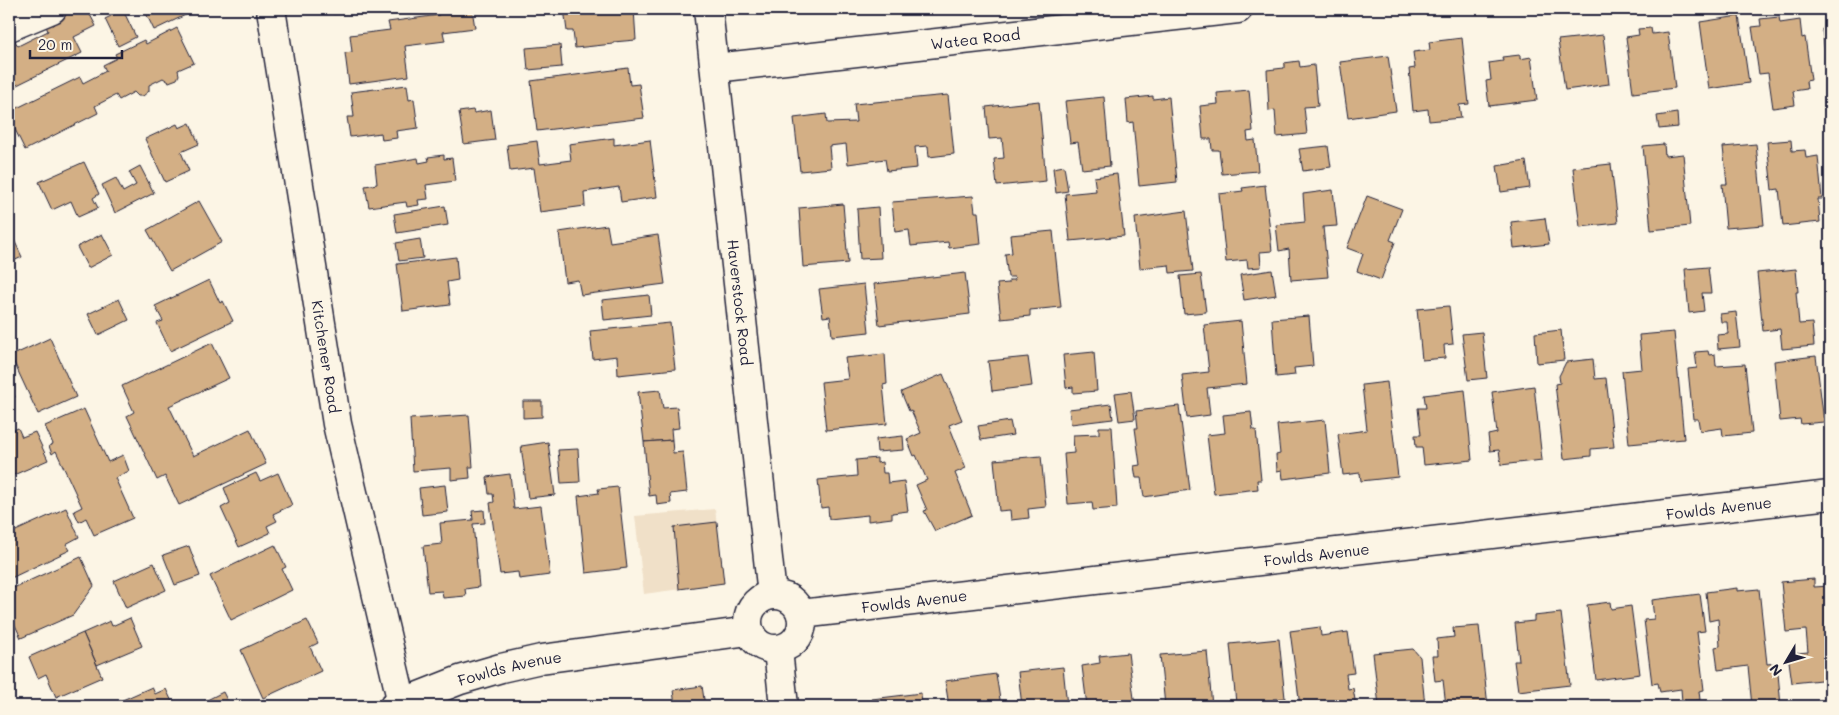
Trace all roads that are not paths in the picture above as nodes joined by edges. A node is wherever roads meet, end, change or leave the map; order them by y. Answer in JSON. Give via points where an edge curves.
{"nodes":[{"id":1,"x":52,"y":9,"type":"edge"},
{"id":2,"x":271,"y":9,"type":"edge"},
{"id":3,"x":708,"y":9,"type":"edge"},
{"id":4,"x":1238,"y":9,"type":"edge"},
{"id":5,"x":9,"y":27,"type":"edge"},
{"id":6,"x":714,"y":68,"type":"junction"},
{"id":7,"x":1830,"y":495,"type":"edge"},
{"id":8,"x":772,"y":595,"type":"junction"},
{"id":9,"x":801,"y":614,"type":"junction"},
{"id":10,"x":749,"y":632,"type":"junction"},
{"id":11,"x":778,"y":650,"type":"junction"},
{"id":12,"x":398,"y":704,"type":"edge"},
{"id":13,"x":784,"y":706,"type":"edge"}],
"edges":[{"from":1,"to":5,"type":"street"},
{"from":2,"to":12,"type":"street","name":"Kitchener Road","via":[[337,424]]},
{"from":3,"to":6,"type":"street","name":"Haverstock Road"},
{"from":4,"to":6,"type":"street","name":"Watea Road"},
{"from":6,"to":8,"type":"street","name":"Haverstock Road"},
{"from":7,"to":9,"type":"street","name":"Fowlds Avenue"},
{"from":8,"to":9,"type":"street","via":[[780,595],[793,602]]},
{"from":8,"to":10,"type":"street","via":[[752,607]]},
{"from":9,"to":11,"type":"street","via":[[803,622],[798,637]]},
{"from":10,"to":11,"type":"street","via":[[764,648]]},
{"from":10,"to":12,"type":"street","name":"Fowlds Avenue","via":[[541,659],[460,680]]},
{"from":11,"to":13,"type":"street"}]}
